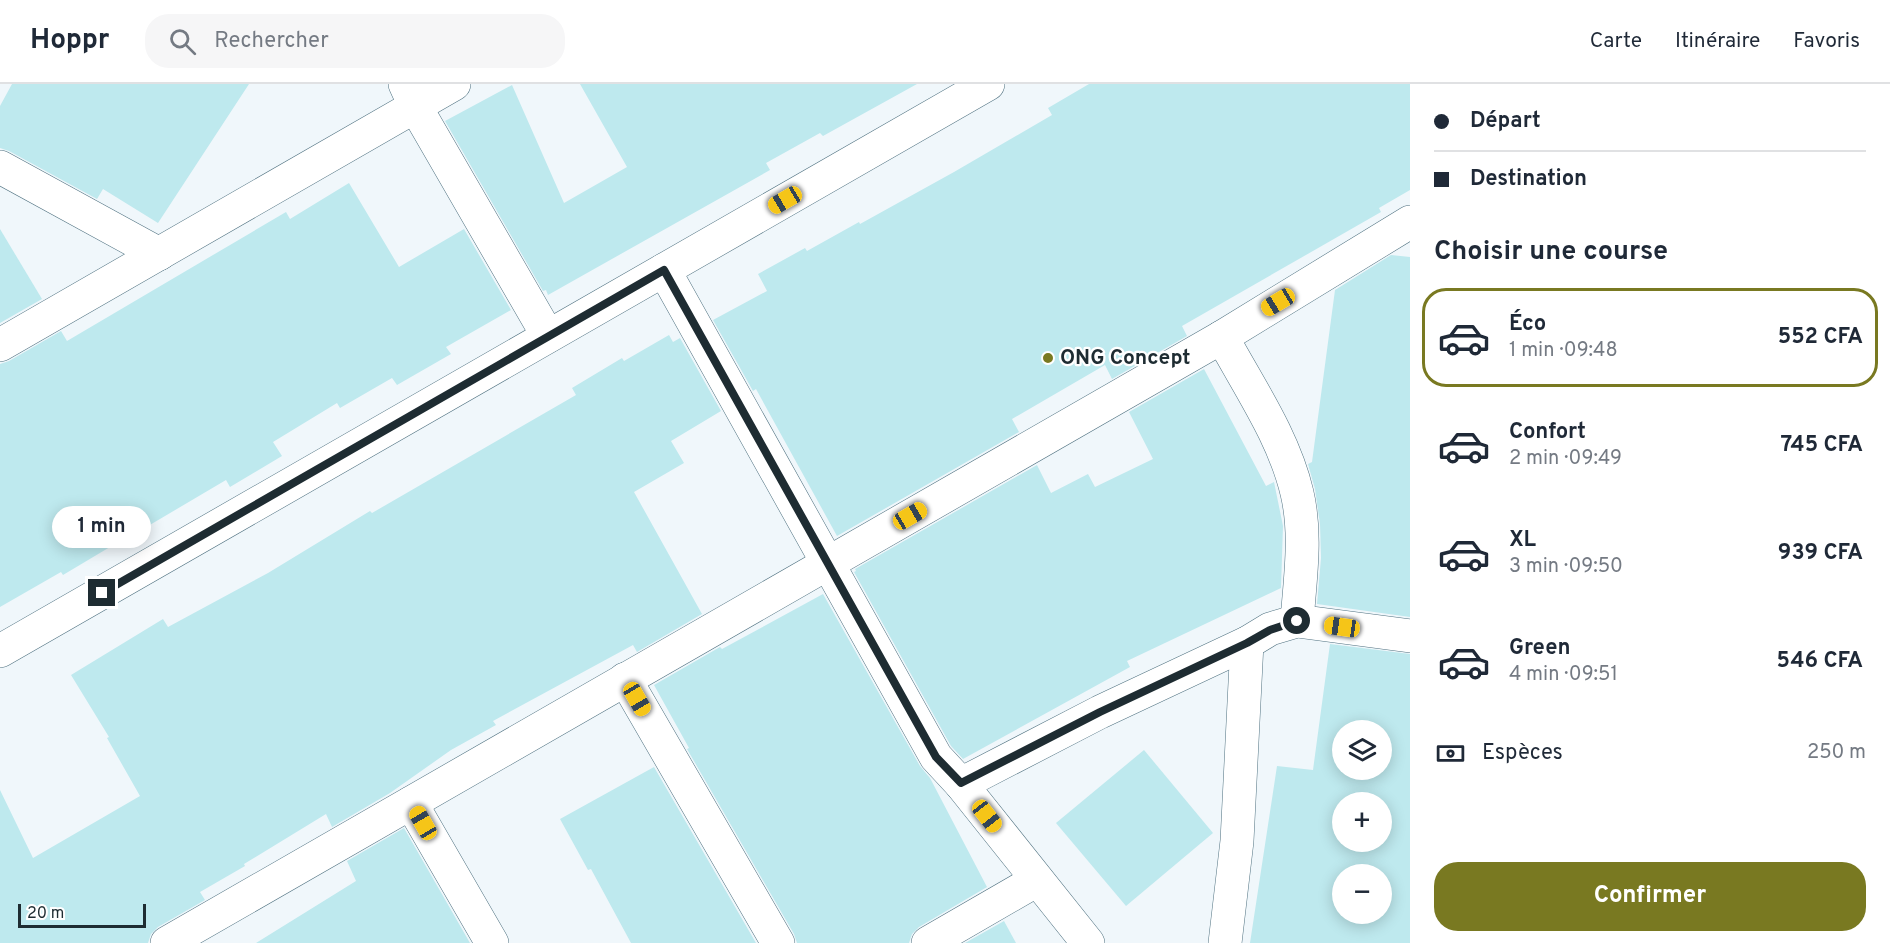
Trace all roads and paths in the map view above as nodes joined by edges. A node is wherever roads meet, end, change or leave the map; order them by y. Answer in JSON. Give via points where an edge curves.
{"nodes":[{"id":1,"x":454,"y":84,"type":"edge"},
{"id":2,"x":988,"y":84,"type":"edge"},
{"id":3,"x":410,"y":95,"type":"edge"},
{"id":4,"x":0,"y":167,"type":"edge"},
{"id":5,"x":1410,"y":222,"type":"edge"},
{"id":6,"x":159,"y":254,"type":"junction"},
{"id":7,"x":664,"y":270,"type":"junction"},
{"id":8,"x":548,"y":336,"type":"junction"},
{"id":9,"x":1222,"y":337,"type":"junction"},
{"id":10,"x":0,"y":345,"type":"edge"},
{"id":11,"x":826,"y":563,"type":"junction"},
{"id":12,"x":1297,"y":621,"type":"junction"},
{"id":13,"x":1410,"y":636,"type":"edge"},
{"id":14,"x":1247,"y":643,"type":"junction"},
{"id":15,"x":0,"y":651,"type":"edge"},
{"id":16,"x":625,"y":679,"type":"junction"},
{"id":17,"x":961,"y":783,"type":"junction"},
{"id":18,"x":411,"y":803,"type":"junction"},
{"id":19,"x":1037,"y":880,"type":"junction"},
{"id":20,"x":167,"y":943,"type":"edge"},
{"id":21,"x":492,"y":943,"type":"edge"},
{"id":22,"x":778,"y":943,"type":"edge"},
{"id":23,"x":928,"y":943,"type":"edge"},
{"id":24,"x":1088,"y":943,"type":"edge"},
{"id":25,"x":1225,"y":943,"type":"edge"}],
"edges":[{"from":1,"to":3,"type":"street"},
{"from":2,"to":7,"type":"street"},
{"from":3,"to":6,"type":"street"},
{"from":3,"to":8,"type":"street"},
{"from":4,"to":6,"type":"street"},
{"from":5,"to":9,"type":"street"},
{"from":6,"to":10,"type":"street"},
{"from":7,"to":8,"type":"street"},
{"from":7,"to":11,"type":"street"},
{"from":8,"to":15,"type":"street"},
{"from":9,"to":11,"type":"street"},
{"from":9,"to":12,"type":"street","via":[[1284,452],[1297,495],[1302,542]]},
{"from":11,"to":16,"type":"street"},
{"from":11,"to":17,"type":"street","via":[[936,757]]},
{"from":12,"to":13,"type":"street"},
{"from":12,"to":14,"type":"street"},
{"from":14,"to":17,"type":"street"},
{"from":14,"to":25,"type":"street","via":[[1237,841]]},
{"from":16,"to":18,"type":"street"},
{"from":16,"to":22,"type":"street"},
{"from":17,"to":19,"type":"street"},
{"from":18,"to":20,"type":"street"},
{"from":18,"to":21,"type":"street"},
{"from":19,"to":23,"type":"street"},
{"from":19,"to":24,"type":"street"}]}
